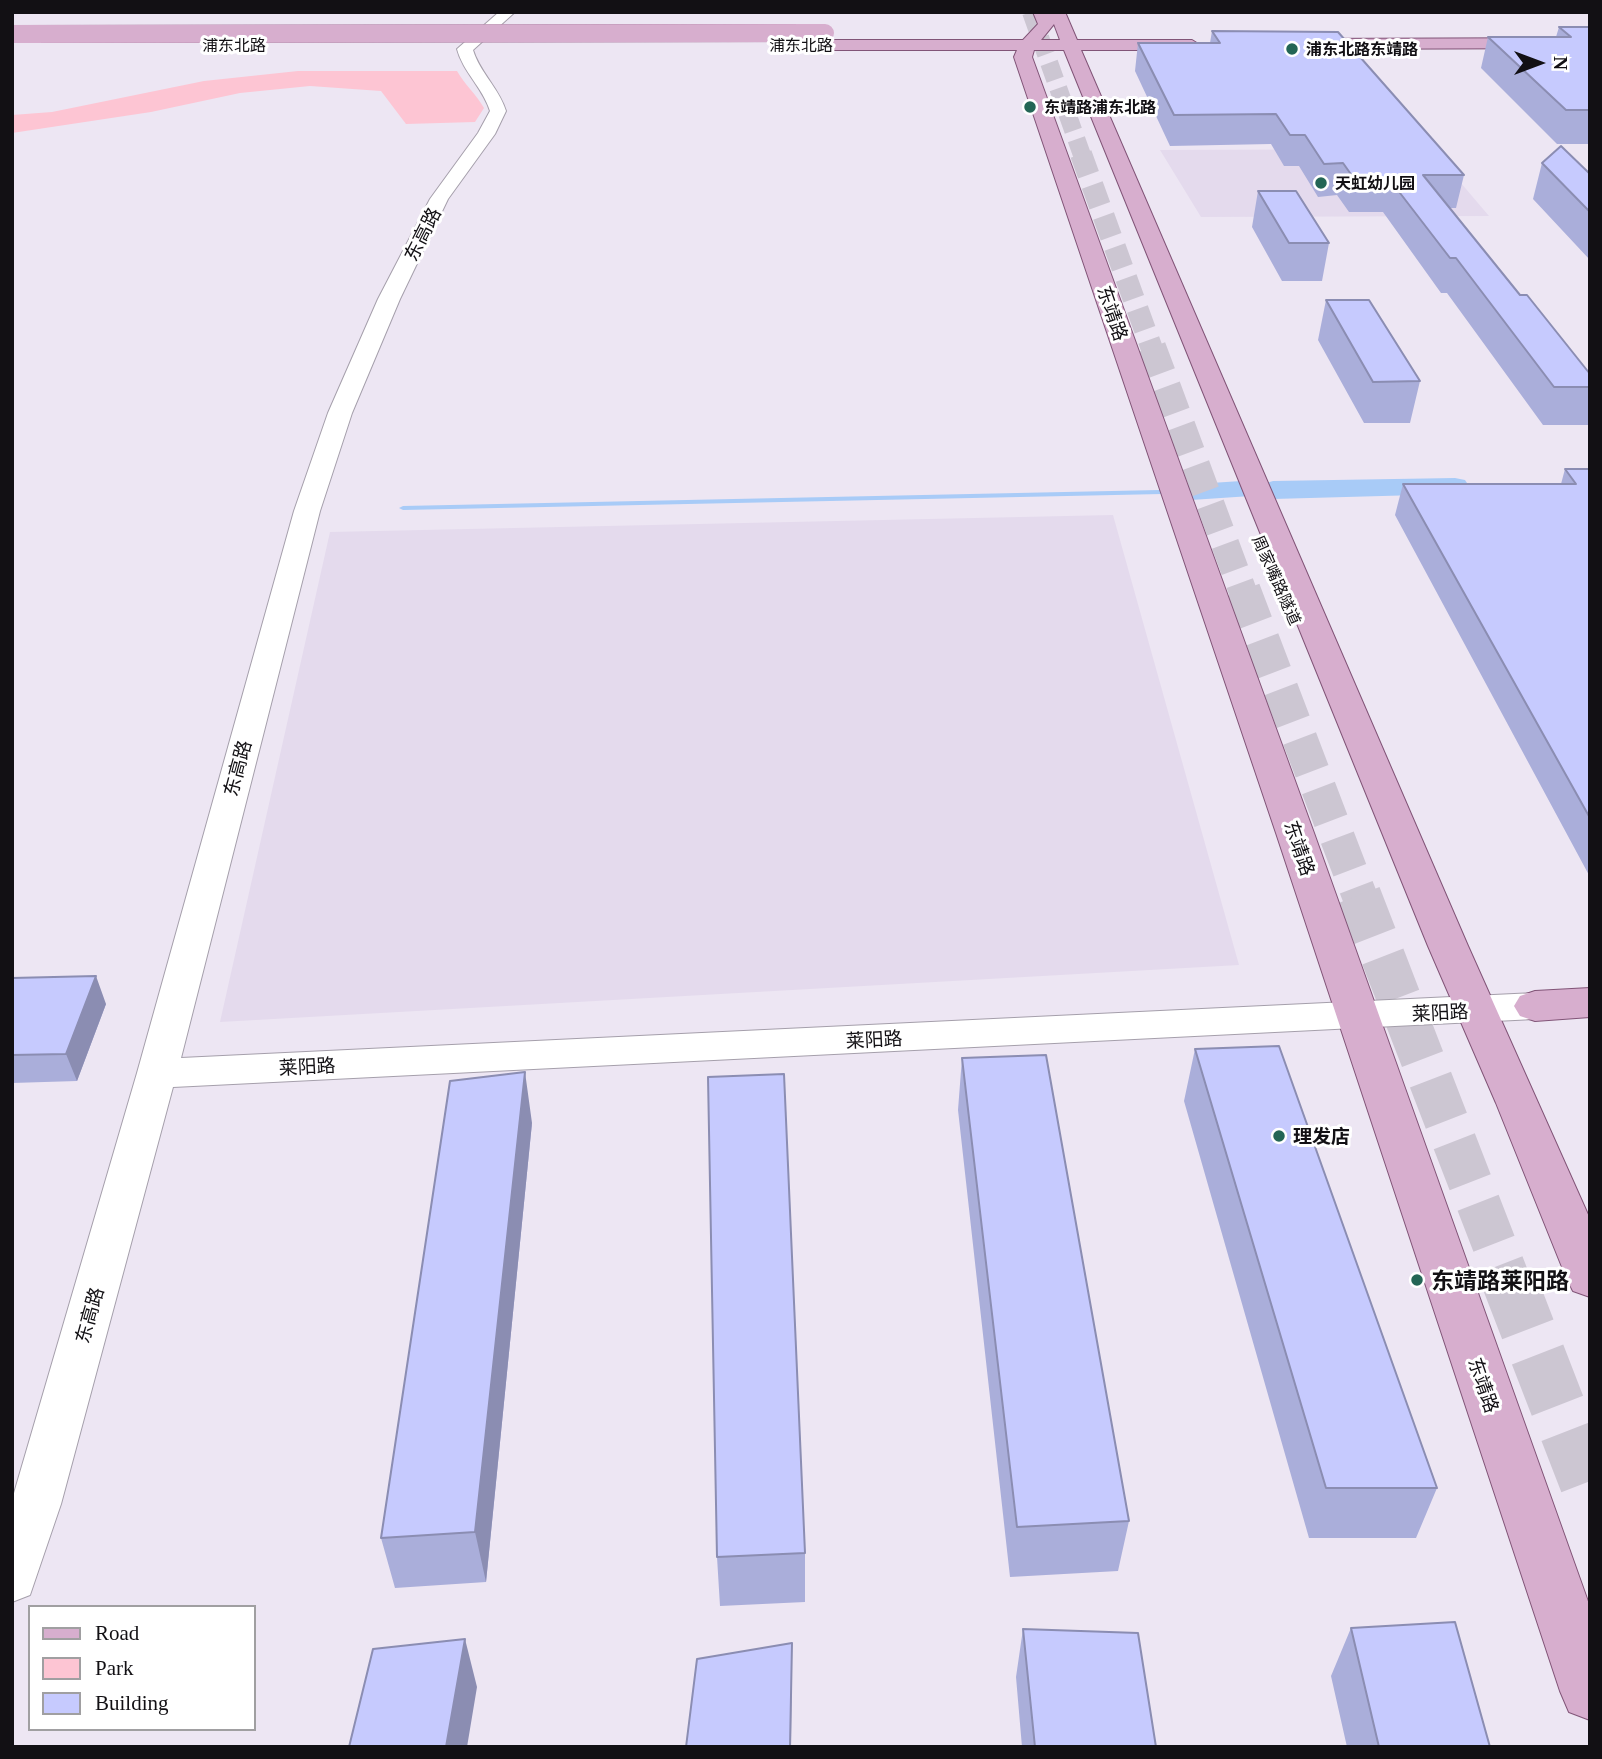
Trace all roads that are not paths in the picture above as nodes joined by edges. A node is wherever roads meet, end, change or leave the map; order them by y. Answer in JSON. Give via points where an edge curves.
{"nodes":[{"id":1,"x":508,"y":12,"type":"edge"},
{"id":2,"x":1041,"y":12,"type":"edge"},
{"id":3,"x":1057,"y":12,"type":"edge"},
{"id":4,"x":12,"y":34,"type":"edge"},
{"id":5,"x":1590,"y":34,"type":"edge"},
{"id":6,"x":820,"y":39,"type":"junction"},
{"id":7,"x":1206,"y":39,"type":"dead end"},
{"id":8,"x":1033,"y":40,"type":"junction"},
{"id":9,"x":1069,"y":40,"type":"junction"},
{"id":10,"x":1590,"y":43,"type":"edge"},
{"id":11,"x":12,"y":46,"type":"edge"},
{"id":12,"x":1122,"y":206,"type":"dead end"},
{"id":13,"x":1448,"y":946,"type":"junction"},
{"id":14,"x":1590,"y":1002,"type":"edge"},
{"id":15,"x":1535,"y":1006,"type":"joint"},
{"id":16,"x":1475,"y":1010,"type":"junction"},
{"id":17,"x":1356,"y":1016,"type":"junction"},
{"id":18,"x":157,"y":1073,"type":"junction"},
{"id":19,"x":1590,"y":1277,"type":"edge"},
{"id":20,"x":12,"y":1578,"type":"edge"},
{"id":21,"x":1590,"y":1691,"type":"edge"}],
"edges":[{"from":1,"to":18,"type":"street","name":"东高路","via":[[465,49],[498,111],[439,199],[389,299],[340,413],[307,511]]},
{"from":2,"to":8,"type":"main road","name":"东靖路","via":[[1045,24]]},
{"from":3,"to":9,"type":"main road"},
{"from":4,"to":6,"type":"main road","name":"浦东北路","bridge":true},
{"from":5,"to":10,"type":"main road","via":[[1287,39]]},
{"from":6,"to":8,"type":"main road","name":"浦东北路"},
{"from":6,"to":11,"type":"main road","name":"浦东北路"},
{"from":7,"to":9,"type":"main road","name":"浦东北路"},
{"from":8,"to":9,"type":"main road","name":"浦东北路"},
{"from":8,"to":17,"type":"main road","name":"东靖路","via":[[1023,57]]},
{"from":9,"to":13,"type":"main road"},
{"from":12,"to":13,"type":"main road","name":"周家嘴路隧道","via":[[1246,510]]},
{"from":13,"to":16,"type":"main road"},
{"from":14,"to":15,"type":"main road","name":"莱阳路"},
{"from":15,"to":16,"type":"street","name":"莱阳路"},
{"from":16,"to":17,"type":"street","name":"莱阳路"},
{"from":16,"to":19,"type":"main road"},
{"from":17,"to":18,"type":"street","name":"莱阳路"},
{"from":17,"to":21,"type":"main road","name":"东靖路"},
{"from":18,"to":20,"type":"street","name":"东高路"}]}
